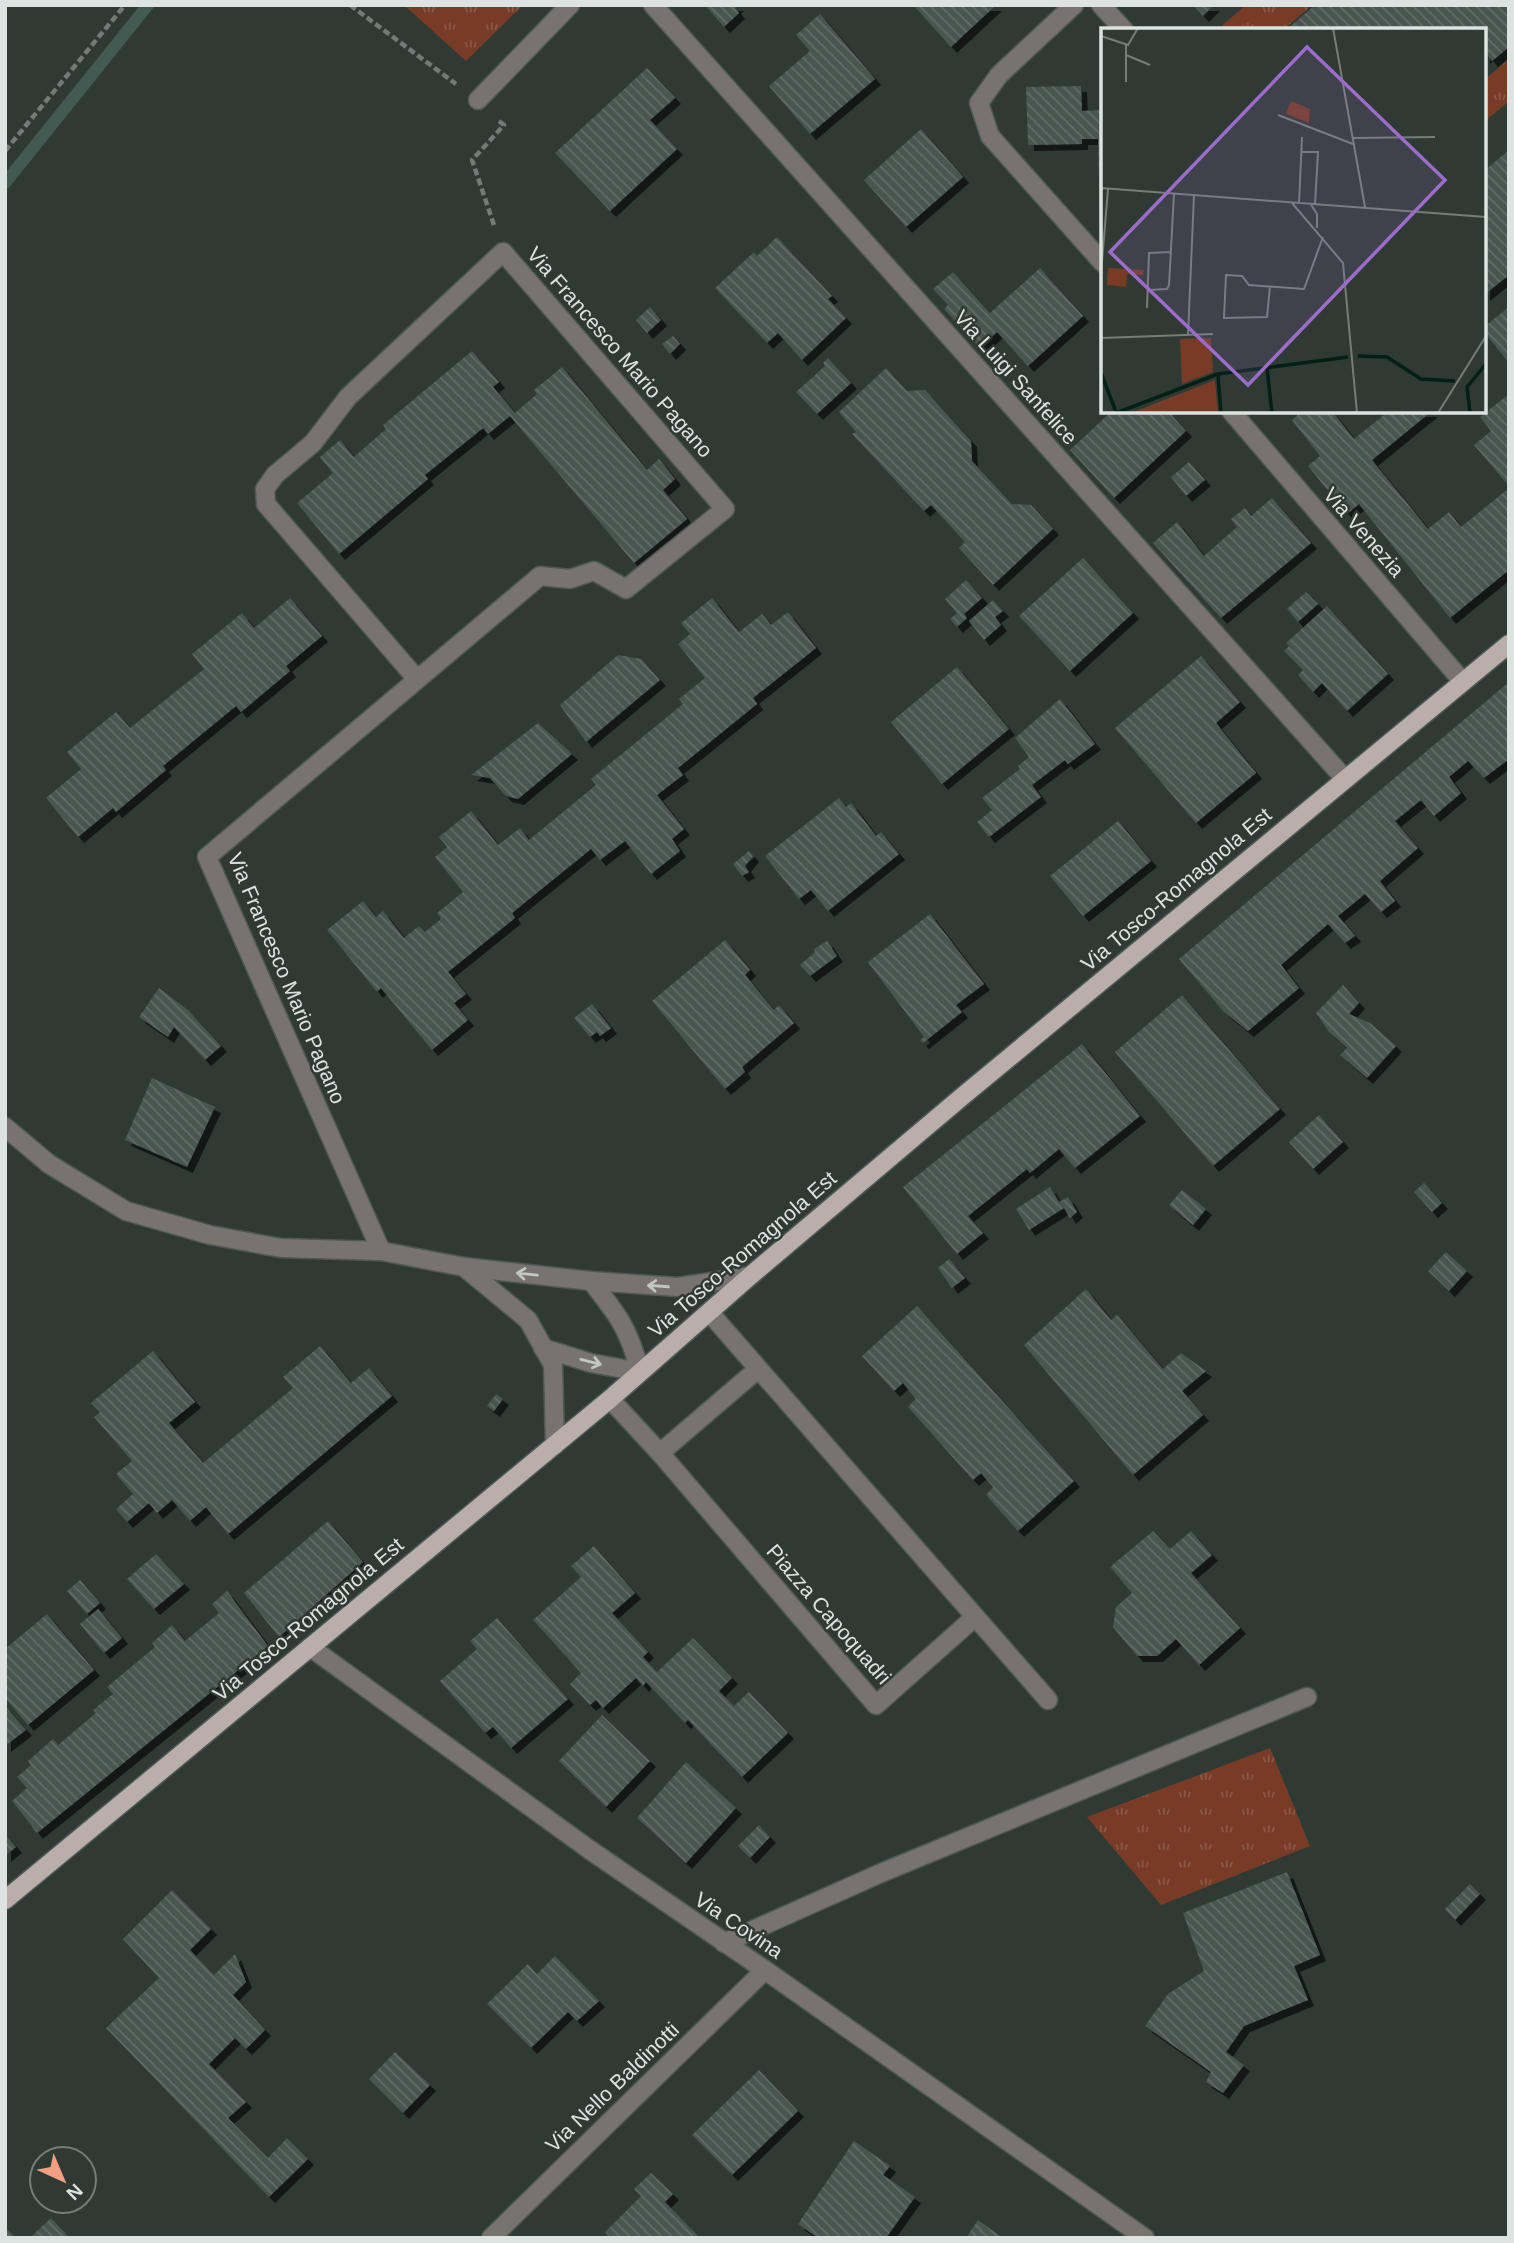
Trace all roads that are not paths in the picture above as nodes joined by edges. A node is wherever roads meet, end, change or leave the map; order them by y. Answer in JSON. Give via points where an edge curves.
{"nodes":[{"id":1,"x":570,"y":5,"type":"edge"},
{"id":2,"x":653,"y":5,"type":"edge"},
{"id":3,"x":1074,"y":5,"type":"edge"},
{"id":4,"x":1101,"y":5,"type":"edge"},
{"id":5,"x":1122,"y":28,"type":"edge"},
{"id":6,"x":478,"y":100,"type":"road end"},
{"id":7,"x":1101,"y":260,"type":"edge"},
{"id":8,"x":1233,"y":413,"type":"edge"},
{"id":9,"x":1509,"y":644,"type":"edge"},
{"id":10,"x":416,"y":678,"type":"junction"},
{"id":11,"x":1463,"y":682,"type":"junction"},
{"id":12,"x":1345,"y":779,"type":"junction"},
{"id":13,"x":5,"y":1127,"type":"edge"},
{"id":14,"x":381,"y":1251,"type":"junction"},
{"id":15,"x":464,"y":1267,"type":"junction"},
{"id":16,"x":750,"y":1276,"type":"junction"},
{"id":17,"x":591,"y":1281,"type":"junction"},
{"id":18,"x":709,"y":1312,"type":"junction"},
{"id":19,"x":543,"y":1348,"type":"junction"},
{"id":20,"x":758,"y":1369,"type":"junction"},
{"id":21,"x":640,"y":1372,"type":"junction"},
{"id":22,"x":610,"y":1399,"type":"junction"},
{"id":23,"x":555,"y":1445,"type":"junction"},
{"id":24,"x":660,"y":1452,"type":"junction"},
{"id":25,"x":975,"y":1616,"type":"junction"},
{"id":26,"x":310,"y":1647,"type":"junction"},
{"id":27,"x":1307,"y":1697,"type":"dead end"},
{"id":28,"x":1048,"y":1700,"type":"dead end"},
{"id":29,"x":5,"y":1900,"type":"edge"},
{"id":30,"x":724,"y":1943,"type":"junction"},
{"id":31,"x":765,"y":1970,"type":"junction"},
{"id":32,"x":491,"y":2238,"type":"edge"},
{"id":33,"x":1145,"y":2238,"type":"edge"}],
"edges":[{"from":1,"to":6,"type":"street"},
{"from":2,"to":12,"type":"street","name":"Via Luigi Sanfelice"},
{"from":3,"to":7,"type":"street","via":[[999,75],[979,103],[990,136]]},
{"from":4,"to":5,"type":"street"},
{"from":8,"to":11,"type":"street","name":"Via Venezia"},
{"from":9,"to":11,"type":"main road","name":"Via Tosco-Romagnola Est"},
{"from":10,"to":10,"type":"street","name":"Via Francesco Mario Pagano","via":[[540,576],[570,579],[594,571],[626,589],[725,509],[503,252],[348,397],[313,443],[265,489],[265,504]]},
{"from":10,"to":14,"type":"street","name":"Via Francesco Mario Pagano","via":[[207,857]]},
{"from":11,"to":12,"type":"main road","name":"Via Tosco-Romagnola Est"},
{"from":12,"to":16,"type":"main road","name":"Via Tosco-Romagnola Est"},
{"from":13,"to":14,"type":"street","via":[[49,1164],[126,1211],[209,1235],[281,1248]]},
{"from":14,"to":15,"type":"street"},
{"from":17,"to":15,"type":"street","one_way":true},
{"from":15,"to":19,"type":"street","via":[[528,1320]]},
{"from":16,"to":17,"type":"street","one_way":true,"via":[[678,1287]]},
{"from":16,"to":18,"type":"main road","name":"Via Tosco-Romagnola Est"},
{"from":17,"to":21,"type":"street","via":[[621,1319]]},
{"from":18,"to":20,"type":"street"},
{"from":18,"to":21,"type":"main road","name":"Via Tosco-Romagnola Est"},
{"from":19,"to":21,"type":"street","one_way":true},
{"from":19,"to":23,"type":"street","via":[[552,1365]]},
{"from":20,"to":24,"type":"street"},
{"from":20,"to":25,"type":"street"},
{"from":21,"to":22,"type":"main road","name":"Via Tosco-Romagnola Est"},
{"from":22,"to":23,"type":"main road","name":"Via Tosco-Romagnola Est"},
{"from":22,"to":24,"type":"street","name":"Piazza Capoquadri"},
{"from":23,"to":26,"type":"main road","name":"Via Tosco-Romagnola Est"},
{"from":24,"to":25,"type":"street","name":"Piazza Capoquadri","via":[[877,1705]]},
{"from":25,"to":28,"type":"street"},
{"from":26,"to":29,"type":"main road","name":"Via Tosco-Romagnola Est"},
{"from":26,"to":30,"type":"street","name":"Via Covina"},
{"from":27,"to":30,"type":"street"},
{"from":30,"to":31,"type":"street","name":"Via Covina"},
{"from":31,"to":32,"type":"street","name":"Via Nello Baldinotti"},
{"from":31,"to":33,"type":"street","name":"Via Covina"}]}
